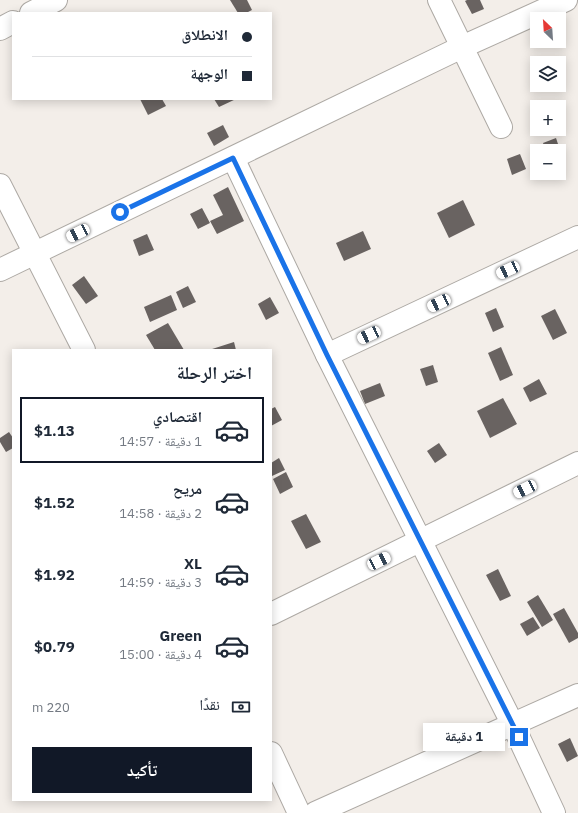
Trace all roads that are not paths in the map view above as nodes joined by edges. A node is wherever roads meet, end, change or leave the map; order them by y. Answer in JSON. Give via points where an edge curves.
{"nodes":[{"id":1,"x":56,"y":0,"type":"edge"},
{"id":2,"x":439,"y":0,"type":"edge"},
{"id":3,"x":566,"y":0,"type":"edge"},
{"id":4,"x":33,"y":12,"type":"edge"},
{"id":5,"x":12,"y":23,"type":"edge"},
{"id":6,"x":0,"y":29,"type":"edge"},
{"id":7,"x":462,"y":48,"type":"junction"},
{"id":8,"x":501,"y":127,"type":"dead end"},
{"id":9,"x":233,"y":158,"type":"junction"},
{"id":10,"x":0,"y":184,"type":"edge"},
{"id":11,"x":578,"y":237,"type":"edge"},
{"id":12,"x":35,"y":254,"type":"junction"},
{"id":13,"x":0,"y":270,"type":"edge"},
{"id":14,"x":83,"y":349,"type":"edge"},
{"id":15,"x":327,"y":355,"type":"junction"},
{"id":16,"x":578,"y":463,"type":"edge"},
{"id":17,"x":419,"y":541,"type":"junction"},
{"id":18,"x":272,"y":614,"type":"edge"},
{"id":19,"x":578,"y":695,"type":"edge"},
{"id":20,"x":513,"y":724,"type":"junction"},
{"id":21,"x":272,"y":755,"type":"edge"},
{"id":22,"x":299,"y":813,"type":"edge"},
{"id":23,"x":316,"y":813,"type":"edge"},
{"id":24,"x":554,"y":813,"type":"edge"}],
"edges":[{"from":1,"to":4,"type":"street"},
{"from":2,"to":7,"type":"street"},
{"from":3,"to":7,"type":"street"},
{"from":5,"to":6,"type":"street"},
{"from":7,"to":8,"type":"street"},
{"from":7,"to":9,"type":"street"},
{"from":9,"to":12,"type":"street"},
{"from":9,"to":15,"type":"street"},
{"from":10,"to":12,"type":"street"},
{"from":11,"to":15,"type":"street"},
{"from":12,"to":13,"type":"street"},
{"from":12,"to":14,"type":"street"},
{"from":15,"to":17,"type":"street"},
{"from":16,"to":17,"type":"street"},
{"from":17,"to":18,"type":"street"},
{"from":17,"to":20,"type":"street"},
{"from":19,"to":20,"type":"street"},
{"from":20,"to":23,"type":"street"},
{"from":20,"to":24,"type":"street"},
{"from":21,"to":22,"type":"street"}]}
